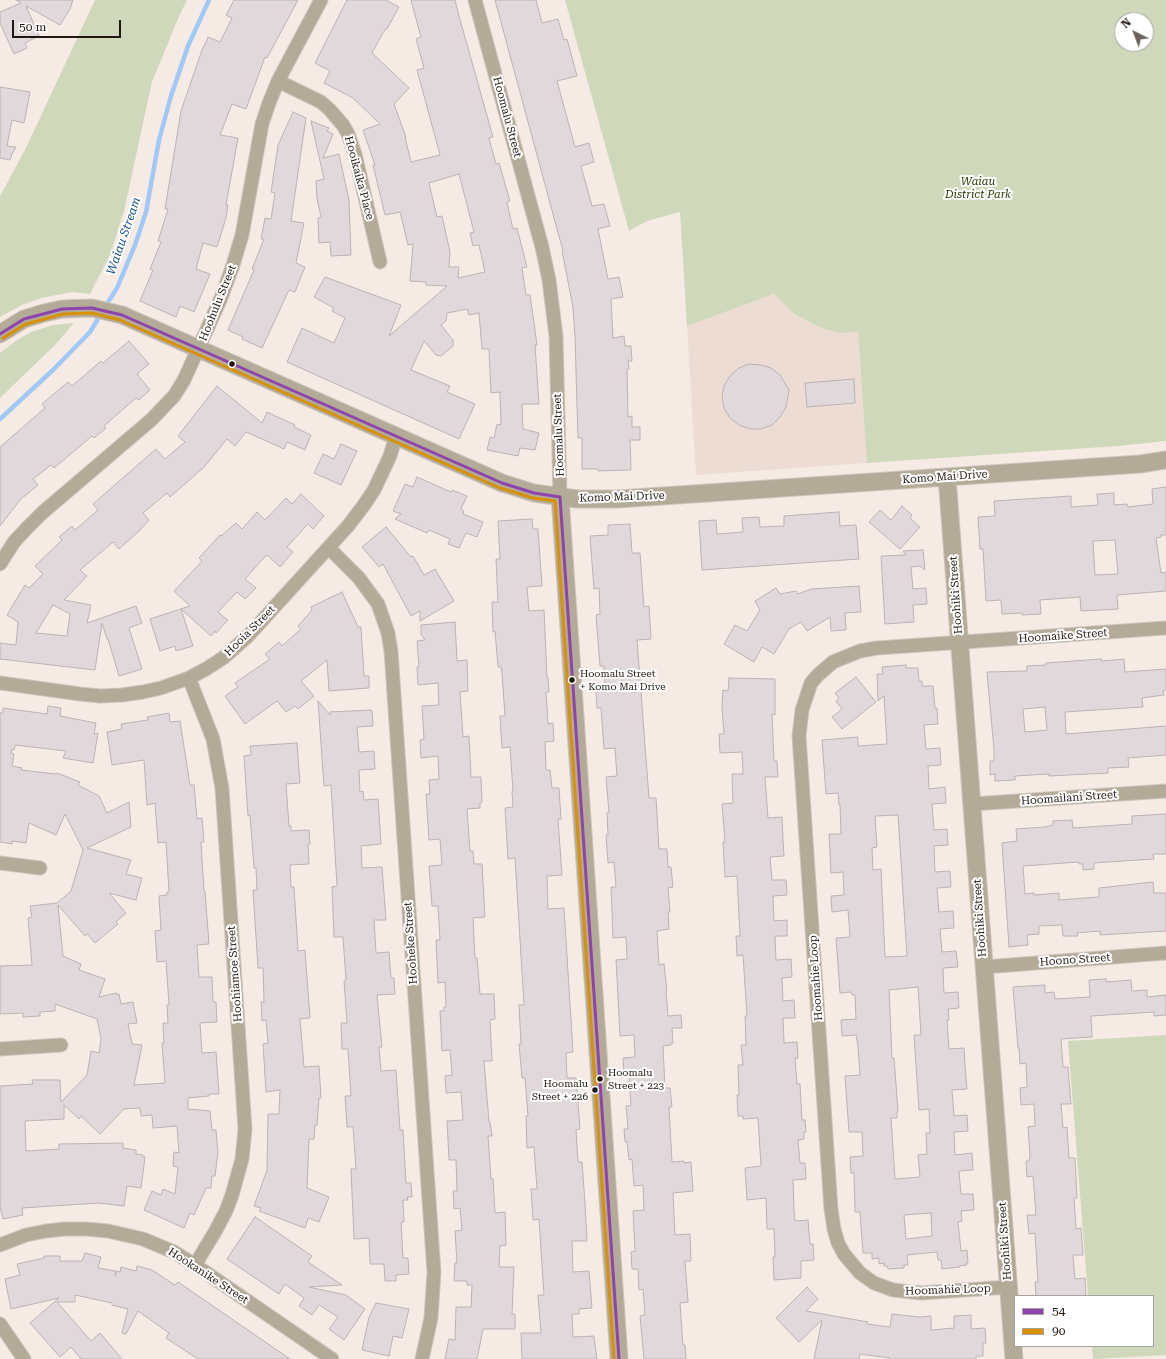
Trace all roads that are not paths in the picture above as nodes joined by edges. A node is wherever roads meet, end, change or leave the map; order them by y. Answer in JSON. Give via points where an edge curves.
{"nodes":[{"id":1,"x":321,"y":0,"type":"edge"},
{"id":2,"x":475,"y":0,"type":"edge"},
{"id":3,"x":278,"y":81,"type":"junction"},
{"id":4,"x":380,"y":262,"type":"dead end"},
{"id":5,"x":0,"y":334,"type":"edge"},
{"id":6,"x":199,"y":349,"type":"junction"},
{"id":7,"x":396,"y":436,"type":"junction"},
{"id":8,"x":1166,"y":460,"type":"edge"},
{"id":9,"x":947,"y":477,"type":"junction"},
{"id":10,"x":560,"y":497,"type":"junction"},
{"id":11,"x":329,"y":548,"type":"junction"},
{"id":12,"x":0,"y":564,"type":"edge"},
{"id":13,"x":1166,"y":628,"type":"edge"},
{"id":14,"x":959,"y":642,"type":"junction"},
{"id":15,"x":189,"y":678,"type":"junction"},
{"id":16,"x":0,"y":683,"type":"edge"},
{"id":17,"x":1166,"y":791,"type":"edge"},
{"id":18,"x":972,"y":804,"type":"junction"},
{"id":19,"x":0,"y":863,"type":"edge"},
{"id":20,"x":40,"y":868,"type":"dead end"},
{"id":21,"x":1166,"y":953,"type":"edge"},
{"id":22,"x":984,"y":967,"type":"junction"},
{"id":23,"x":61,"y":1046,"type":"dead end"},
{"id":24,"x":0,"y":1049,"type":"edge"},
{"id":25,"x":0,"y":1245,"type":"edge"},
{"id":26,"x":195,"y":1265,"type":"junction"},
{"id":27,"x":1009,"y":1287,"type":"junction"},
{"id":28,"x":0,"y":1324,"type":"edge"},
{"id":29,"x":24,"y":1359,"type":"edge"},
{"id":30,"x":332,"y":1359,"type":"edge"},
{"id":31,"x":422,"y":1359,"type":"edge"},
{"id":32,"x":619,"y":1359,"type":"edge"},
{"id":33,"x":1014,"y":1359,"type":"edge"}],
"edges":[{"from":1,"to":3,"type":"street","name":"Hoohulu Street"},
{"from":2,"to":10,"type":"street","name":"Hoomalu Street","via":[[549,280],[556,336]]},
{"from":3,"to":4,"type":"street","name":"Hooikaika Place","via":[[321,102],[346,129],[355,154]]},
{"from":3,"to":6,"type":"street","name":"Hoohulu Street","via":[[262,124],[245,220],[233,265]]},
{"from":5,"to":6,"type":"street","name":"Komo Mai Drive","via":[[24,319],[44,313],[62,309],[92,308],[122,315]]},
{"from":6,"to":7,"type":"street","name":"Komo Mai Drive"},
{"from":6,"to":12,"type":"street","name":"Hoohulu Street","via":[[184,380],[167,404],[42,513],[14,542]]},
{"from":7,"to":10,"type":"street","name":"Komo Mai Drive","via":[[502,483],[534,493]]},
{"from":7,"to":11,"type":"street","name":"Hooia Street","via":[[388,461],[371,495]]},
{"from":8,"to":9,"type":"street","name":"Komo Mai Drive"},
{"from":9,"to":10,"type":"street","name":"Komo Mai Drive","via":[[601,500]]},
{"from":9,"to":14,"type":"street","name":"Hoohiki Street"},
{"from":10,"to":32,"type":"street","name":"Hoomalu Street"},
{"from":11,"to":15,"type":"street","name":"Hooia Street","via":[[236,647]]},
{"from":11,"to":31,"type":"street","name":"Hooheke Street","via":[[359,578],[378,604],[391,651],[434,1272],[431,1318]]},
{"from":13,"to":14,"type":"street","name":"Hoomaike Street"},
{"from":14,"to":18,"type":"street","name":"Hoohiki Street"},
{"from":14,"to":27,"type":"street","name":"Hoomahie Loop","via":[[877,648],[845,656],[833,662],[811,683],[802,710],[799,736],[831,1209],[836,1236],[844,1254],[860,1273],[874,1283],[905,1292],[921,1293]]},
{"from":15,"to":16,"type":"street","name":"Hooia Street","via":[[143,692],[100,696]]},
{"from":15,"to":26,"type":"street","name":"Hoohiamoe Street","via":[[213,739],[222,788],[245,1129],[242,1160],[232,1195],[216,1230]]},
{"from":17,"to":18,"type":"street","name":"Hoomailani Street"},
{"from":18,"to":22,"type":"street","name":"Hoohiki Street"},
{"from":19,"to":20,"type":"street"},
{"from":21,"to":22,"type":"street","name":"Hoono Street"},
{"from":22,"to":27,"type":"street","name":"Hoohiki Street"},
{"from":23,"to":24,"type":"street"},
{"from":25,"to":26,"type":"street","name":"Hookanike Street","via":[[46,1231],[86,1228],[108,1230],[159,1245]]},
{"from":26,"to":30,"type":"street","name":"Hookanike Street"},
{"from":27,"to":33,"type":"street","name":"Hoohiki Street"},
{"from":28,"to":29,"type":"street"}]}
